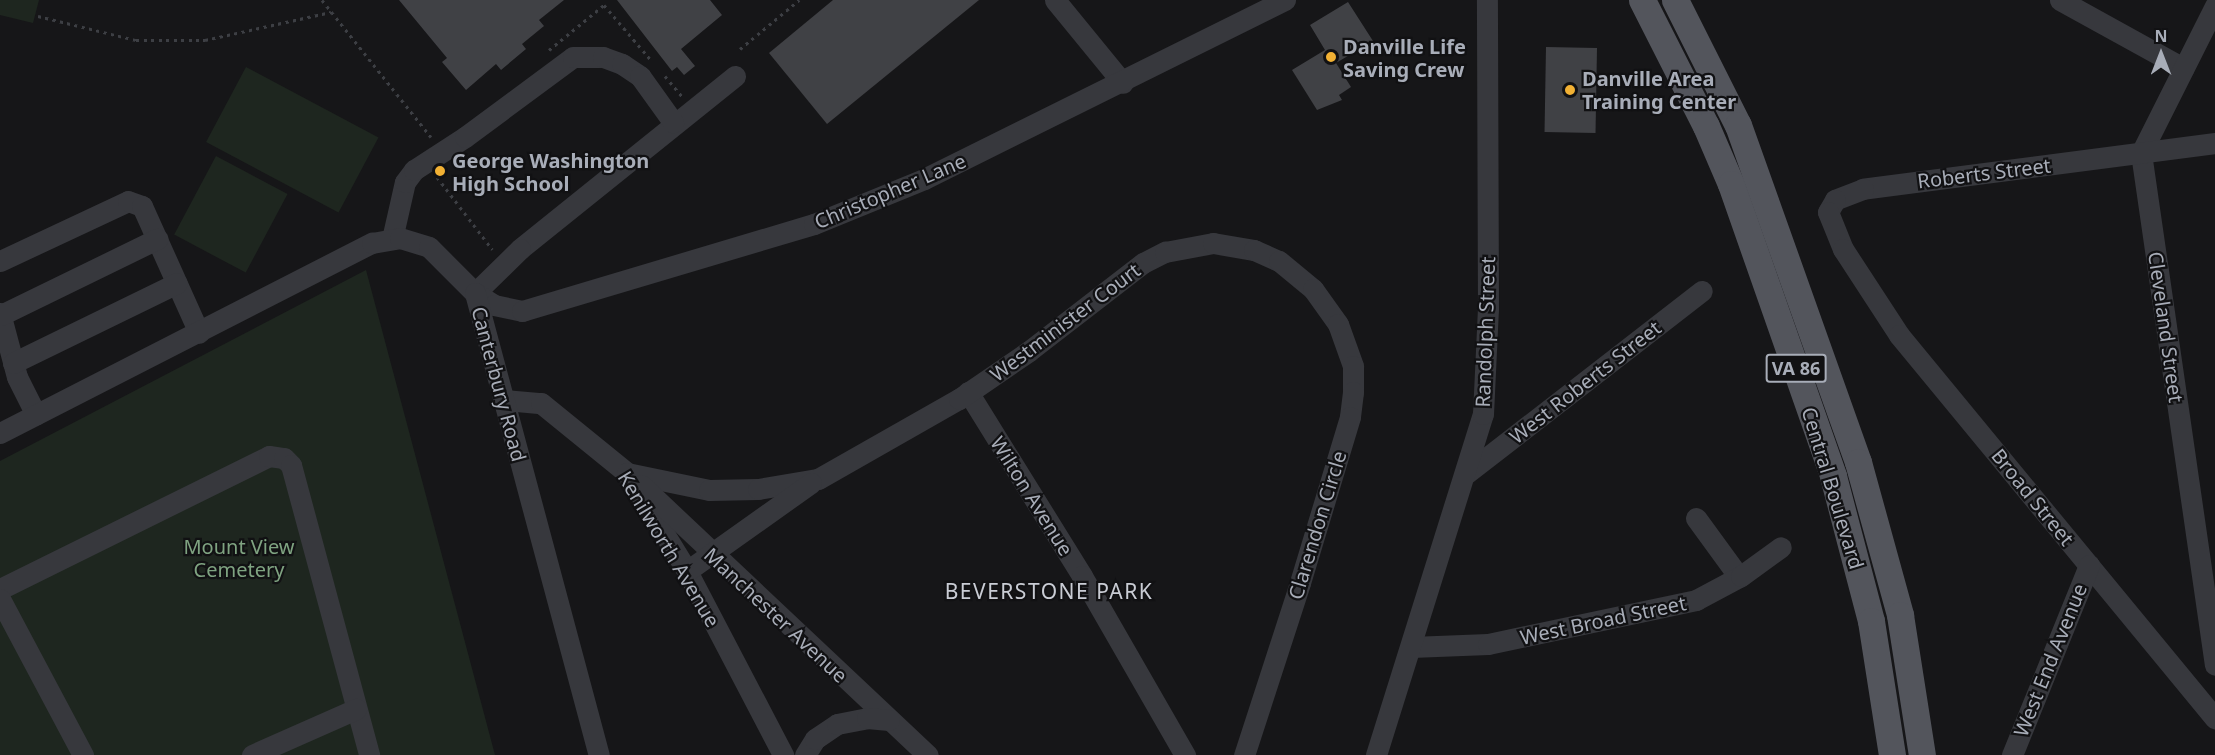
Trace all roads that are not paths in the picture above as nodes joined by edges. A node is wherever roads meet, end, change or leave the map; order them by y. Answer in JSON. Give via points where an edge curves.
{"nodes":[{"id":1,"x":1055,"y":0,"type":"edge"},
{"id":2,"x":1285,"y":0,"type":"edge"},
{"id":3,"x":1487,"y":0,"type":"edge"},
{"id":4,"x":1642,"y":0,"type":"edge"},
{"id":5,"x":1675,"y":0,"type":"edge"},
{"id":6,"x":2060,"y":0,"type":"edge"},
{"id":7,"x":2215,"y":6,"type":"edge"},
{"id":8,"x":2183,"y":68,"type":"junction"},
{"id":9,"x":735,"y":76,"type":"dead end"},
{"id":10,"x":1123,"y":83,"type":"junction"},
{"id":11,"x":674,"y":122,"type":"junction"},
{"id":12,"x":2215,"y":143,"type":"edge"},
{"id":13,"x":2141,"y":153,"type":"junction"},
{"id":14,"x":157,"y":238,"type":"junction"},
{"id":15,"x":392,"y":239,"type":"junction"},
{"id":16,"x":0,"y":261,"type":"edge"},
{"id":17,"x":1856,"y":271,"type":"joint"},
{"id":18,"x":177,"y":283,"type":"junction"},
{"id":19,"x":1702,"y":291,"type":"dead end"},
{"id":20,"x":474,"y":293,"type":"junction"},
{"id":21,"x":1319,"y":296,"type":"joint"},
{"id":22,"x":0,"y":314,"type":"edge"},
{"id":23,"x":200,"y":333,"type":"junction"},
{"id":24,"x":13,"y":363,"type":"junction"},
{"id":25,"x":968,"y":392,"type":"junction"},
{"id":26,"x":504,"y":400,"type":"junction"},
{"id":27,"x":36,"y":415,"type":"junction"},
{"id":28,"x":0,"y":433,"type":"edge"},
{"id":29,"x":627,"y":472,"type":"junction"},
{"id":30,"x":1467,"y":473,"type":"junction"},
{"id":31,"x":818,"y":479,"type":"junction"},
{"id":32,"x":1696,"y":518,"type":"dead end"},
{"id":33,"x":1781,"y":547,"type":"dead end"},
{"id":34,"x":710,"y":553,"type":"junction"},
{"id":35,"x":2089,"y":565,"type":"junction"},
{"id":36,"x":687,"y":571,"type":"junction"},
{"id":37,"x":1739,"y":577,"type":"junction"},
{"id":38,"x":0,"y":589,"type":"edge"},
{"id":39,"x":0,"y":599,"type":"edge"},
{"id":40,"x":1411,"y":647,"type":"junction"},
{"id":41,"x":2215,"y":665,"type":"edge"},
{"id":42,"x":356,"y":709,"type":"junction"},
{"id":43,"x":2215,"y":718,"type":"edge"},
{"id":44,"x":888,"y":720,"type":"junction"},
{"id":45,"x":83,"y":755,"type":"edge"},
{"id":46,"x":252,"y":755,"type":"edge"},
{"id":47,"x":369,"y":755,"type":"edge"},
{"id":48,"x":599,"y":755,"type":"edge"},
{"id":49,"x":783,"y":755,"type":"edge"},
{"id":50,"x":805,"y":755,"type":"edge"},
{"id":51,"x":927,"y":755,"type":"edge"},
{"id":52,"x":1185,"y":755,"type":"edge"},
{"id":53,"x":1244,"y":755,"type":"edge"},
{"id":54,"x":1376,"y":755,"type":"edge"},
{"id":55,"x":1892,"y":755,"type":"edge"},
{"id":56,"x":1922,"y":755,"type":"edge"},
{"id":57,"x":2012,"y":755,"type":"edge"}],
"edges":[{"from":1,"to":10,"type":"street"},
{"from":2,"to":10,"type":"street","name":"Christopher Lane"},
{"from":3,"to":30,"type":"street","name":"Randolph Street","via":[[1486,385],[1481,425]]},
{"from":4,"to":55,"type":"main road","name":"Central Boulevard","number":"VA 86","via":[[1731,184],[1833,476],[1871,621]]},
{"from":5,"to":56,"type":"main road","name":"Central Boulevard","number":"VA 86","via":[[1738,125],[1854,451],[1900,615]]},
{"from":6,"to":8,"type":"street"},
{"from":7,"to":8,"type":"street"},
{"from":8,"to":13,"type":"street"},
{"from":9,"to":11,"type":"street"},
{"from":10,"to":20,"type":"street","name":"Christopher Lane","via":[[924,179],[814,225],[522,311],[494,305]]},
{"from":11,"to":15,"type":"street","via":[[640,76],[622,64],[603,57],[573,57],[414,170],[405,182]]},
{"from":11,"to":20,"type":"street","via":[[520,249]]},
{"from":12,"to":13,"type":"street","name":"Roberts Street"},
{"from":13,"to":17,"type":"street","name":"Roberts Street","via":[[1846,194],[1832,204],[1829,220]]},
{"from":13,"to":41,"type":"street","name":"Cleveland Street"},
{"from":14,"to":16,"type":"street","via":[[142,206],[129,201]]},
{"from":14,"to":18,"type":"street"},
{"from":14,"to":22,"type":"street"},
{"from":15,"to":20,"type":"street","name":"Canterbury Road","via":[[429,247]]},
{"from":15,"to":23,"type":"street","name":"Canterbury Road","via":[[372,243]]},
{"from":17,"to":35,"type":"street","name":"Broad Street","via":[[1899,335]]},
{"from":18,"to":23,"type":"street"},
{"from":18,"to":24,"type":"street"},
{"from":19,"to":30,"type":"street","name":"West Roberts Street"},
{"from":20,"to":26,"type":"street","name":"Canterbury Road"},
{"from":21,"to":25,"type":"street","name":"Westminister Court","via":[[1298,273],[1254,250],[1213,243],[1189,245],[1143,263],[1029,351]]},
{"from":21,"to":53,"type":"street","name":"Clarendon Circle","via":[[1338,324],[1353,366],[1350,417]]},
{"from":22,"to":24,"type":"street"},
{"from":23,"to":27,"type":"street","name":"Canterbury Road"},
{"from":24,"to":27,"type":"street"},
{"from":25,"to":31,"type":"street","name":"Westminister Court"},
{"from":25,"to":52,"type":"street","name":"Wilton Avenue"},
{"from":26,"to":29,"type":"street","name":"Kenilworth Avenue","via":[[541,403]]},
{"from":26,"to":48,"type":"street","name":"Canterbury Road"},
{"from":27,"to":28,"type":"street","name":"Canterbury Road"},
{"from":29,"to":31,"type":"street","name":"Westminister Court","via":[[709,490],[758,489]]},
{"from":29,"to":34,"type":"street","name":"Manchester Avenue"},
{"from":29,"to":36,"type":"street","name":"Kenilworth Avenue"},
{"from":30,"to":40,"type":"street","name":"Randolph Street"},
{"from":31,"to":34,"type":"street","name":"Westminister Court"},
{"from":32,"to":37,"type":"street"},
{"from":33,"to":37,"type":"street","name":"West Broad Street"},
{"from":34,"to":36,"type":"street","name":"Westminister Court"},
{"from":34,"to":44,"type":"street","name":"Manchester Avenue"},
{"from":35,"to":43,"type":"street","name":"Broad Street"},
{"from":35,"to":57,"type":"street","name":"West End Avenue"},
{"from":36,"to":49,"type":"street","name":"Kenilworth Avenue"},
{"from":37,"to":40,"type":"street","name":"West Broad Street","via":[[1696,600],[1592,624],[1468,647]]},
{"from":38,"to":42,"type":"street","via":[[199,488],[276,456],[291,465]]},
{"from":39,"to":45,"type":"street"},
{"from":40,"to":54,"type":"street","name":"Randolph Street"},
{"from":42,"to":46,"type":"street"},
{"from":42,"to":47,"type":"street"},
{"from":44,"to":50,"type":"street","via":[[867,718],[837,723],[815,739]]},
{"from":44,"to":51,"type":"street","name":"Manchester Avenue"}]}
